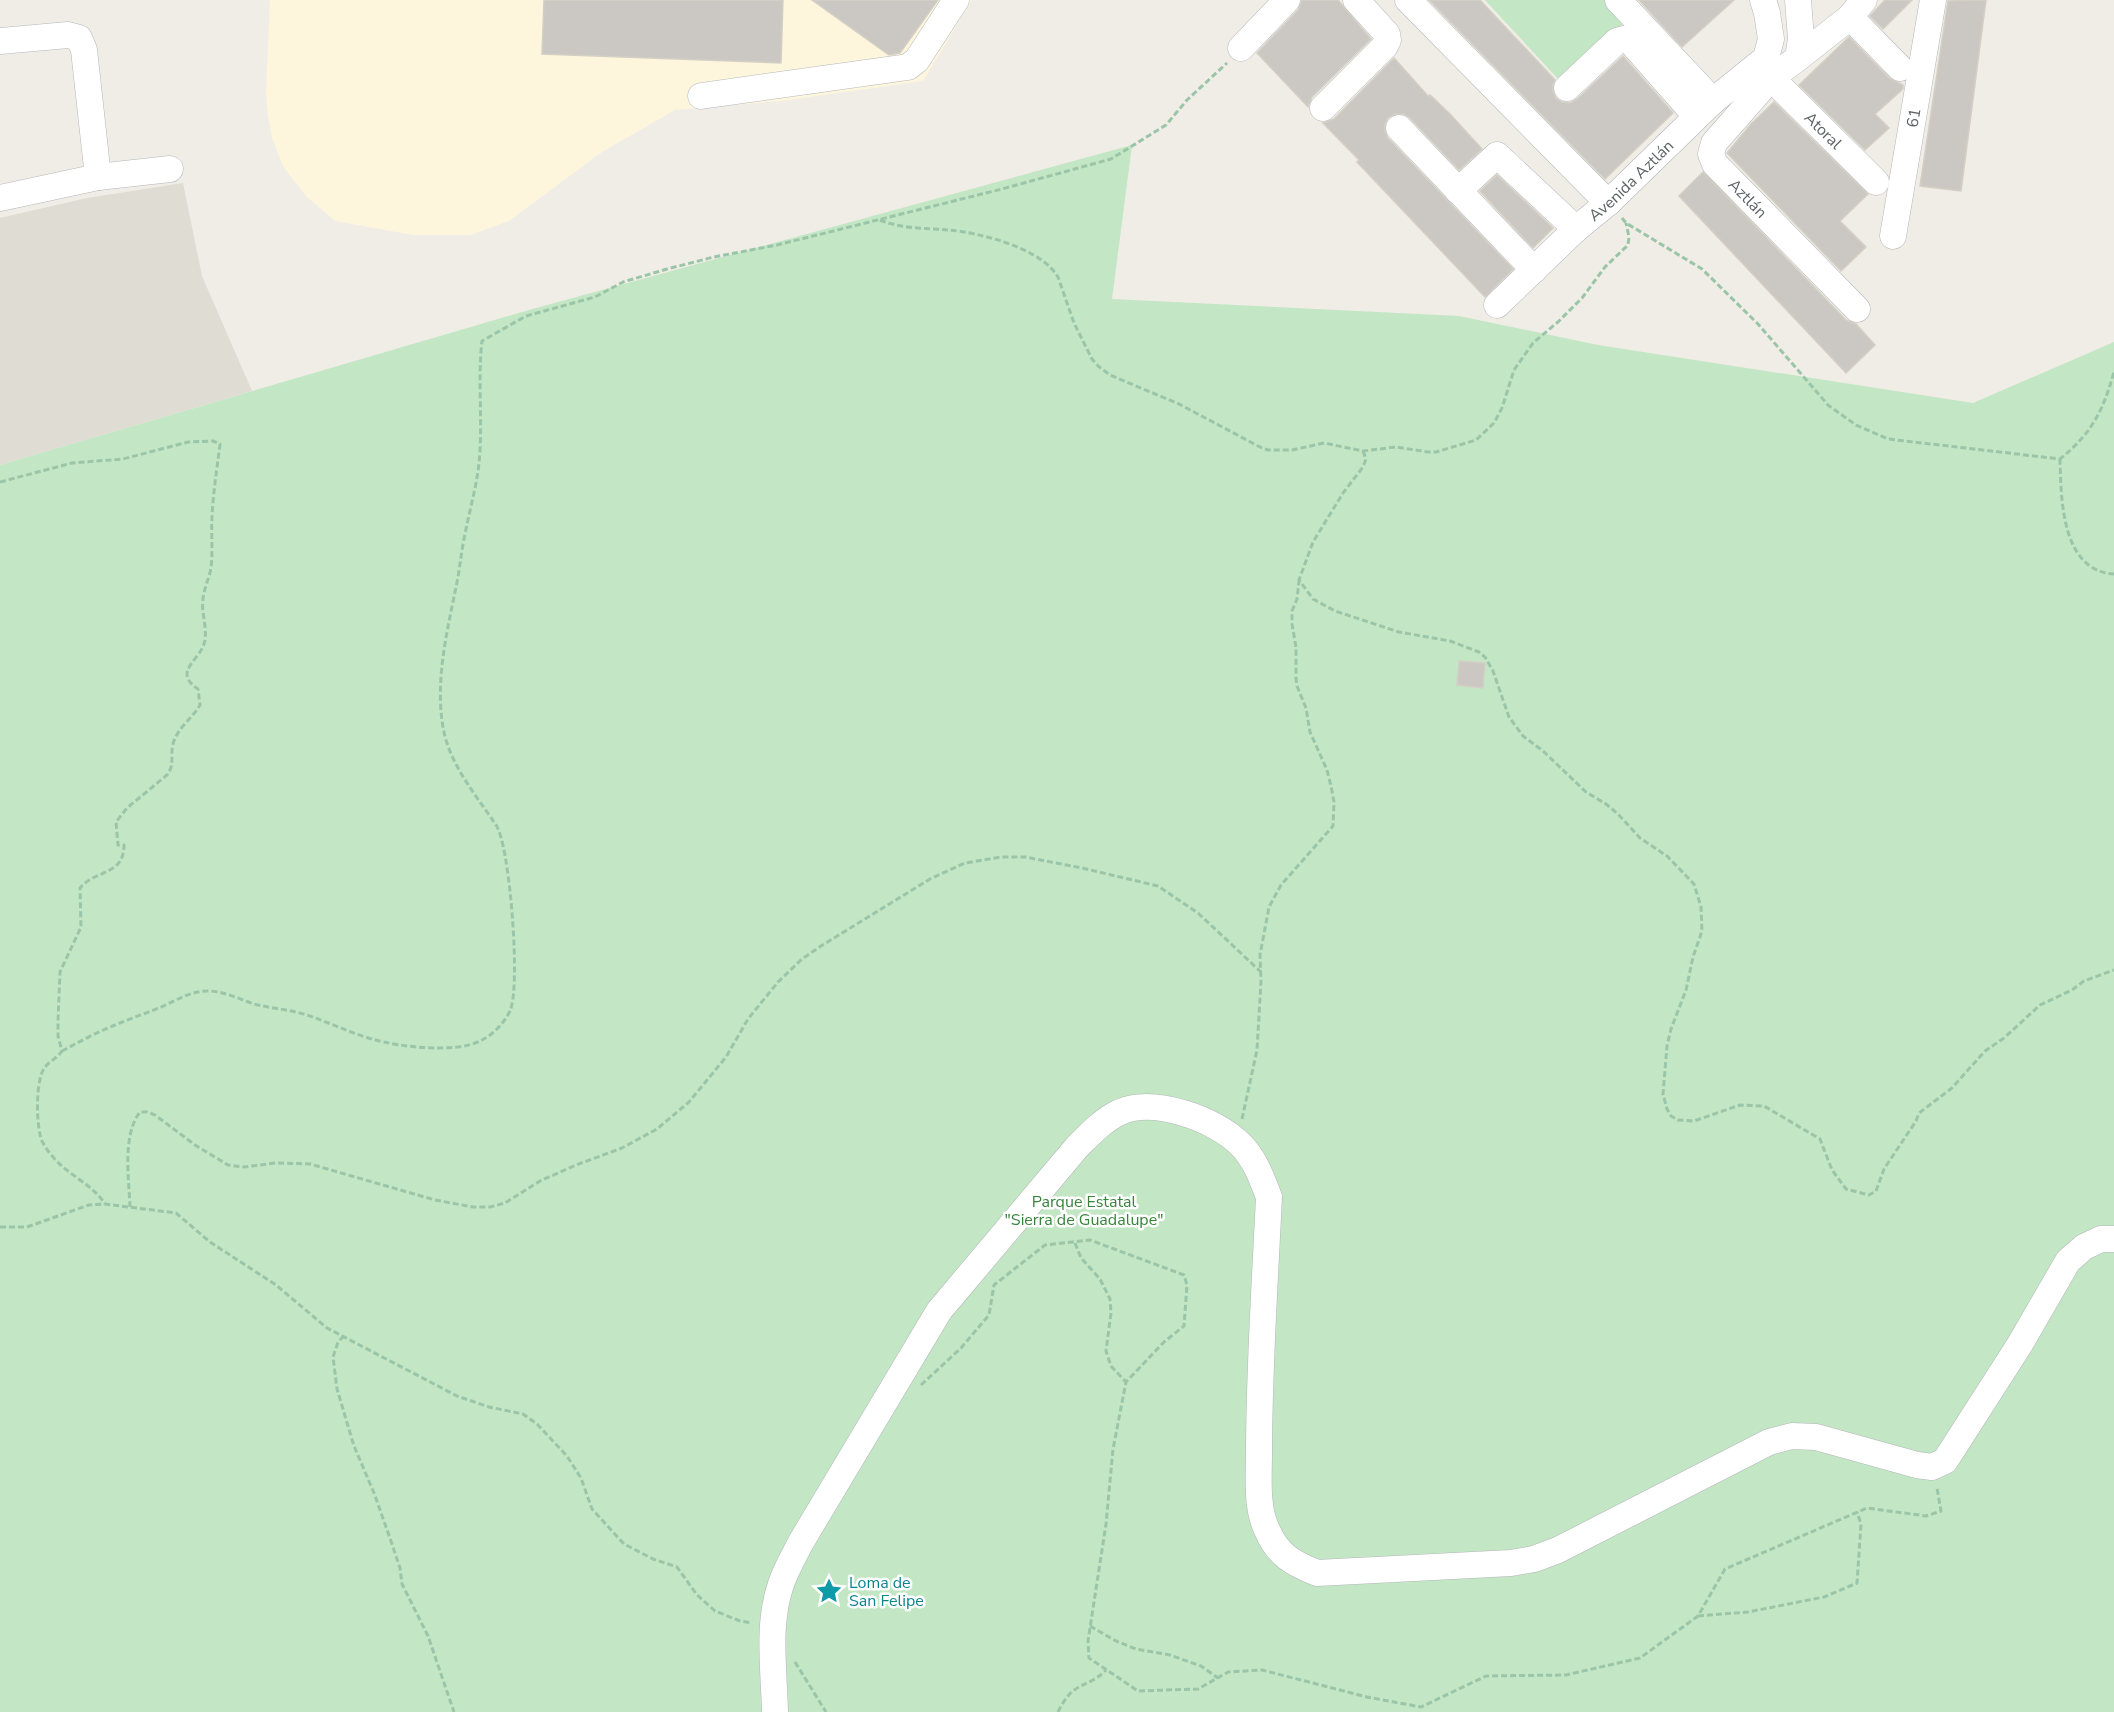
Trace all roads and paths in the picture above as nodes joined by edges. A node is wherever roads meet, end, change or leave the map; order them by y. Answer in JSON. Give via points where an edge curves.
{"nodes":[{"id":1,"x":956,"y":0,"type":"edge"},
{"id":2,"x":1287,"y":0,"type":"edge"},
{"id":3,"x":1356,"y":0,"type":"edge"},
{"id":4,"x":1408,"y":0,"type":"edge"},
{"id":5,"x":1618,"y":0,"type":"edge"},
{"id":6,"x":1763,"y":0,"type":"edge"},
{"id":7,"x":1798,"y":0,"type":"edge"},
{"id":8,"x":1933,"y":0,"type":"edge"},
{"id":9,"x":1857,"y":8,"type":"edge"},
{"id":10,"x":0,"y":41,"type":"edge"},
{"id":11,"x":1241,"y":48,"type":"joint"},
{"id":12,"x":1798,"y":58,"type":"junction"},
{"id":13,"x":1769,"y":68,"type":"junction"},
{"id":14,"x":1900,"y":68,"type":"dead end"},
{"id":15,"x":1567,"y":88,"type":"dead end"},
{"id":16,"x":700,"y":96,"type":"dead end"},
{"id":17,"x":1323,"y":108,"type":"dead end"},
{"id":18,"x":1704,"y":108,"type":"junction"},
{"id":19,"x":1399,"y":128,"type":"dead end"},
{"id":20,"x":170,"y":169,"type":"dead end"},
{"id":21,"x":98,"y":177,"type":"junction"},
{"id":22,"x":1876,"y":182,"type":"dead end"},
{"id":23,"x":1458,"y":191,"type":"junction"},
{"id":24,"x":0,"y":198,"type":"edge"},
{"id":25,"x":1608,"y":203,"type":"junction"},
{"id":26,"x":878,"y":220,"type":"junction"},
{"id":27,"x":1626,"y":223,"type":"junction"},
{"id":28,"x":1576,"y":229,"type":"junction"},
{"id":29,"x":1893,"y":236,"type":"dead end"},
{"id":30,"x":1534,"y":270,"type":"junction"},
{"id":31,"x":1497,"y":305,"type":"dead end"},
{"id":32,"x":1857,"y":309,"type":"dead end"},
{"id":33,"x":2114,"y":372,"type":"edge"},
{"id":34,"x":1364,"y":451,"type":"junction"},
{"id":35,"x":2060,"y":459,"type":"junction"},
{"id":36,"x":0,"y":482,"type":"edge"},
{"id":37,"x":2114,"y":574,"type":"edge"},
{"id":38,"x":1299,"y":580,"type":"junction"},
{"id":39,"x":2114,"y":970,"type":"edge"},
{"id":40,"x":1261,"y":972,"type":"junction"},
{"id":41,"x":62,"y":1051,"type":"junction"},
{"id":42,"x":1241,"y":1144,"type":"junction"},
{"id":43,"x":105,"y":1204,"type":"junction"},
{"id":44,"x":130,"y":1207,"type":"junction"},
{"id":45,"x":0,"y":1227,"type":"edge"},
{"id":46,"x":2114,"y":1239,"type":"edge"},
{"id":47,"x":1074,"y":1242,"type":"junction"},
{"id":48,"x":344,"y":1336,"type":"junction"},
{"id":49,"x":1126,"y":1382,"type":"junction"},
{"id":50,"x":896,"y":1384,"type":"junction"},
{"id":51,"x":1932,"y":1467,"type":"junction"},
{"id":52,"x":1857,"y":1512,"type":"junction"},
{"id":53,"x":1698,"y":1616,"type":"junction"},
{"id":54,"x":1090,"y":1626,"type":"junction"},
{"id":55,"x":773,"y":1630,"type":"junction"},
{"id":56,"x":791,"y":1656,"type":"dead end"},
{"id":57,"x":1106,"y":1670,"type":"junction"},
{"id":58,"x":1218,"y":1678,"type":"junction"},
{"id":59,"x":454,"y":1712,"type":"edge"},
{"id":60,"x":775,"y":1712,"type":"edge"},
{"id":61,"x":826,"y":1712,"type":"edge"},
{"id":62,"x":1059,"y":1712,"type":"edge"}],
"edges":[{"from":1,"to":16,"type":"street","via":[[908,67]]},
{"from":2,"to":11,"type":"street"},
{"from":3,"to":17,"type":"street","via":[[1388,40]]},
{"from":4,"to":25,"type":"street"},
{"from":5,"to":18,"type":"street"},
{"from":6,"to":13,"type":"street","via":[[1771,39]]},
{"from":7,"to":12,"type":"street"},
{"from":8,"to":29,"type":"street","name":"61"},
{"from":9,"to":12,"type":"street"},
{"from":9,"to":14,"type":"street"},
{"from":10,"to":21,"type":"street","via":[[68,35],[79,38],[84,50]]},
{"from":11,"to":26,"type":"path","via":[[1166,126],[1111,159]]},
{"from":12,"to":13,"type":"street","name":"Avenida Aztlán"},
{"from":13,"to":18,"type":"street","name":"Avenida Aztlán"},
{"from":13,"to":22,"type":"street","name":"Atoral"},
{"from":13,"to":32,"type":"street","name":"Aztlán","via":[[1714,143],[1711,154],[1715,164]]},
{"from":15,"to":18,"type":"street","via":[[1617,41],[1624,39]]},
{"from":18,"to":25,"type":"street","name":"Avenida Aztlán"},
{"from":19,"to":23,"type":"street"},
{"from":20,"to":21,"type":"street"},
{"from":21,"to":24,"type":"street"},
{"from":23,"to":28,"type":"street","via":[[1497,155]]},
{"from":23,"to":30,"type":"street"},
{"from":25,"to":27,"type":"path"},
{"from":25,"to":28,"type":"street","name":"Avenida Aztlán"},
{"from":26,"to":34,"type":"path","via":[[981,235],[1034,255],[1054,270],[1074,323],[1098,366],[1260,447],[1292,450],[1324,443]]},
{"from":26,"to":41,"type":"path","via":[[623,282],[595,297],[526,316],[482,341],[478,468],[446,633],[442,711],[443,729],[463,774],[498,826],[514,940],[515,990],[506,1020],[482,1041],[466,1046],[389,1043],[299,1013],[208,991],[193,993],[118,1023]]},
{"from":27,"to":34,"type":"path","via":[[1628,245],[1582,298],[1527,350],[1514,370],[1498,416],[1483,435],[1436,452],[1396,447]]},
{"from":27,"to":35,"type":"path","via":[[1702,269],[1758,324],[1828,405],[1856,425],[1888,439]]},
{"from":28,"to":30,"type":"street","name":"Avenida Aztlán"},
{"from":30,"to":31,"type":"street","name":"Avenida Aztlán"},
{"from":33,"to":35,"type":"path","via":[[2106,402],[2081,442]]},
{"from":34,"to":38,"type":"path","via":[[1363,466],[1313,542]]},
{"from":35,"to":37,"type":"path","via":[[2062,507],[2070,536],[2081,559],[2102,573]]},
{"from":36,"to":41,"type":"path","via":[[72,463],[107,462],[188,442],[219,444],[211,568],[203,599],[205,640],[187,675],[198,689],[200,705],[175,738],[172,769],[116,822],[118,845],[124,845],[121,861],[116,868],[80,888],[81,927],[60,972],[58,1021]]},
{"from":38,"to":39,"type":"path","via":[[1313,599],[1335,611],[1479,652],[1493,671],[1509,717],[1523,736],[1579,786],[1618,814],[1640,838],[1667,856],[1694,884],[1701,907],[1702,931],[1671,1029],[1663,1086],[1667,1109],[1678,1120],[1702,1120],[1740,1105],[1764,1106],[1820,1139],[1832,1170],[1846,1189],[1869,1195],[1876,1191],[1884,1169],[1919,1113],[1952,1089],[1984,1051],[2040,1005]]},
{"from":38,"to":40,"type":"path","via":[[1292,611],[1297,686],[1312,740],[1331,786],[1334,826],[1272,899],[1260,956]]},
{"from":40,"to":42,"type":"path","via":[[1257,1050],[1243,1112]]},
{"from":40,"to":44,"type":"path","via":[[1198,913],[1158,886],[1025,857],[973,861],[923,883],[802,959],[748,1019],[726,1058],[694,1096],[657,1129],[622,1148],[540,1181],[505,1203],[473,1207],[435,1200],[310,1164],[228,1165],[170,1124],[140,1112],[129,1134]]},
{"from":41,"to":43,"type":"path","via":[[44,1068],[41,1077],[40,1134],[57,1161],[100,1195]]},
{"from":42,"to":50,"type":"street","via":[[1187,1114],[1152,1106],[1121,1112],[1100,1124],[939,1311]]},
{"from":42,"to":51,"type":"street","via":[[1269,1197],[1259,1410],[1260,1506],[1276,1549],[1296,1564],[1317,1573],[1534,1559],[1769,1442],[1792,1436],[1816,1437]]},
{"from":43,"to":44,"type":"path"},
{"from":43,"to":45,"type":"path","via":[[89,1205],[27,1227]]},
{"from":44,"to":48,"type":"path","via":[[176,1213],[210,1242]]},
{"from":46,"to":51,"type":"street","via":[[2101,1239],[2084,1247],[2068,1261],[1945,1461]]},
{"from":47,"to":49,"type":"path","via":[[1110,1299],[1106,1351],[1111,1366]]},
{"from":47,"to":49,"type":"path","via":[[1090,1240],[1184,1275],[1184,1326]]},
{"from":47,"to":50,"type":"path","via":[[1045,1245],[994,1285],[989,1315],[920,1386]]},
{"from":48,"to":55,"type":"path","via":[[456,1396],[523,1414],[567,1456],[577,1470],[592,1509],[624,1544],[677,1567],[697,1595],[715,1611]]},
{"from":48,"to":59,"type":"path","via":[[333,1357],[337,1389],[354,1446],[395,1552],[402,1584],[428,1636]]},
{"from":49,"to":54,"type":"path","via":[[1113,1449]]},
{"from":50,"to":55,"type":"street","via":[[787,1569]]},
{"from":51,"to":52,"type":"path","via":[[1941,1511],[1926,1516],[1867,1508]]},
{"from":52,"to":53,"type":"path","via":[[1725,1569]]},
{"from":52,"to":53,"type":"path","via":[[1861,1524],[1857,1583],[1824,1597],[1748,1612]]},
{"from":53,"to":58,"type":"path","via":[[1640,1659],[1566,1675],[1486,1676],[1421,1707],[1262,1670],[1228,1672]]},
{"from":54,"to":57,"type":"path","via":[[1089,1659]]},
{"from":54,"to":58,"type":"path","via":[[1136,1649],[1201,1666]]},
{"from":55,"to":60,"type":"street"},
{"from":56,"to":61,"type":"path"},
{"from":57,"to":58,"type":"path","via":[[1138,1691],[1198,1689]]},
{"from":57,"to":62,"type":"path","via":[[1098,1679],[1069,1693]]}]}
